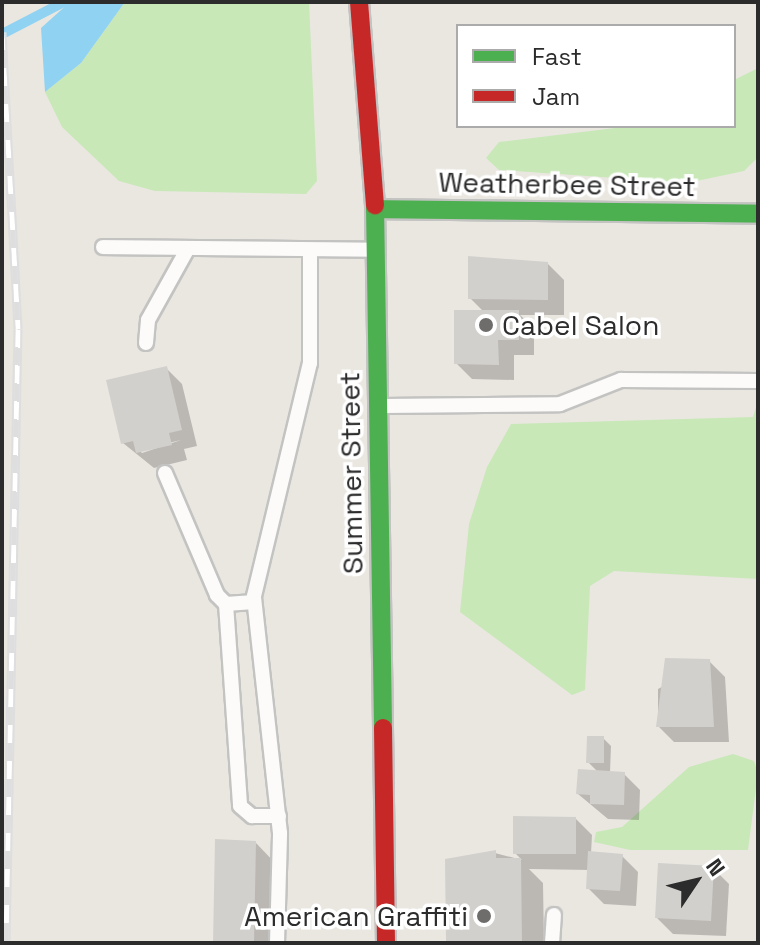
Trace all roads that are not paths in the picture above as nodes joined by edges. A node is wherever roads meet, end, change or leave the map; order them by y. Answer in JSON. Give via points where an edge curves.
{"nodes":[{"id":1,"x":359,"y":2,"type":"edge"},
{"id":2,"x":375,"y":209,"type":"junction"},
{"id":3,"x":758,"y":214,"type":"edge"},
{"id":4,"x":103,"y":247,"type":"dead end"},
{"id":5,"x":188,"y":248,"type":"junction"},
{"id":6,"x":310,"y":250,"type":"junction"},
{"id":7,"x":376,"y":250,"type":"junction"},
{"id":8,"x":146,"y":343,"type":"dead end"},
{"id":9,"x":758,"y":381,"type":"edge"},
{"id":10,"x":379,"y":406,"type":"junction"},
{"id":11,"x":165,"y":473,"type":"dead end"},
{"id":12,"x":254,"y":602,"type":"junction"},
{"id":13,"x":226,"y":604,"type":"junction"},
{"id":14,"x":279,"y":816,"type":"junction"},
{"id":15,"x":554,"y":915,"type":"dead end"},
{"id":16,"x":277,"y":943,"type":"edge"},
{"id":17,"x":386,"y":943,"type":"edge"},
{"id":18,"x":552,"y":943,"type":"edge"}],
"edges":[{"from":1,"to":2,"type":"main road","name":"Summer Street"},
{"from":2,"to":3,"type":"main road","name":"Weatherbee Street"},
{"from":2,"to":7,"type":"main road","name":"Summer Street"},
{"from":4,"to":5,"type":"lane"},
{"from":5,"to":6,"type":"lane"},
{"from":5,"to":8,"type":"lane","via":[[148,320]]},
{"from":6,"to":7,"type":"lane"},
{"from":6,"to":12,"type":"lane","via":[[310,363]]},
{"from":7,"to":10,"type":"main road","name":"Summer Street"},
{"from":9,"to":10,"type":"lane","via":[[621,380],[560,404]]},
{"from":10,"to":17,"type":"main road","name":"Summer Street"},
{"from":11,"to":13,"type":"lane"},
{"from":12,"to":13,"type":"lane"},
{"from":12,"to":14,"type":"lane"},
{"from":13,"to":14,"type":"lane","via":[[240,806],[252,816]]},
{"from":14,"to":16,"type":"lane"},
{"from":15,"to":18,"type":"lane"}]}
